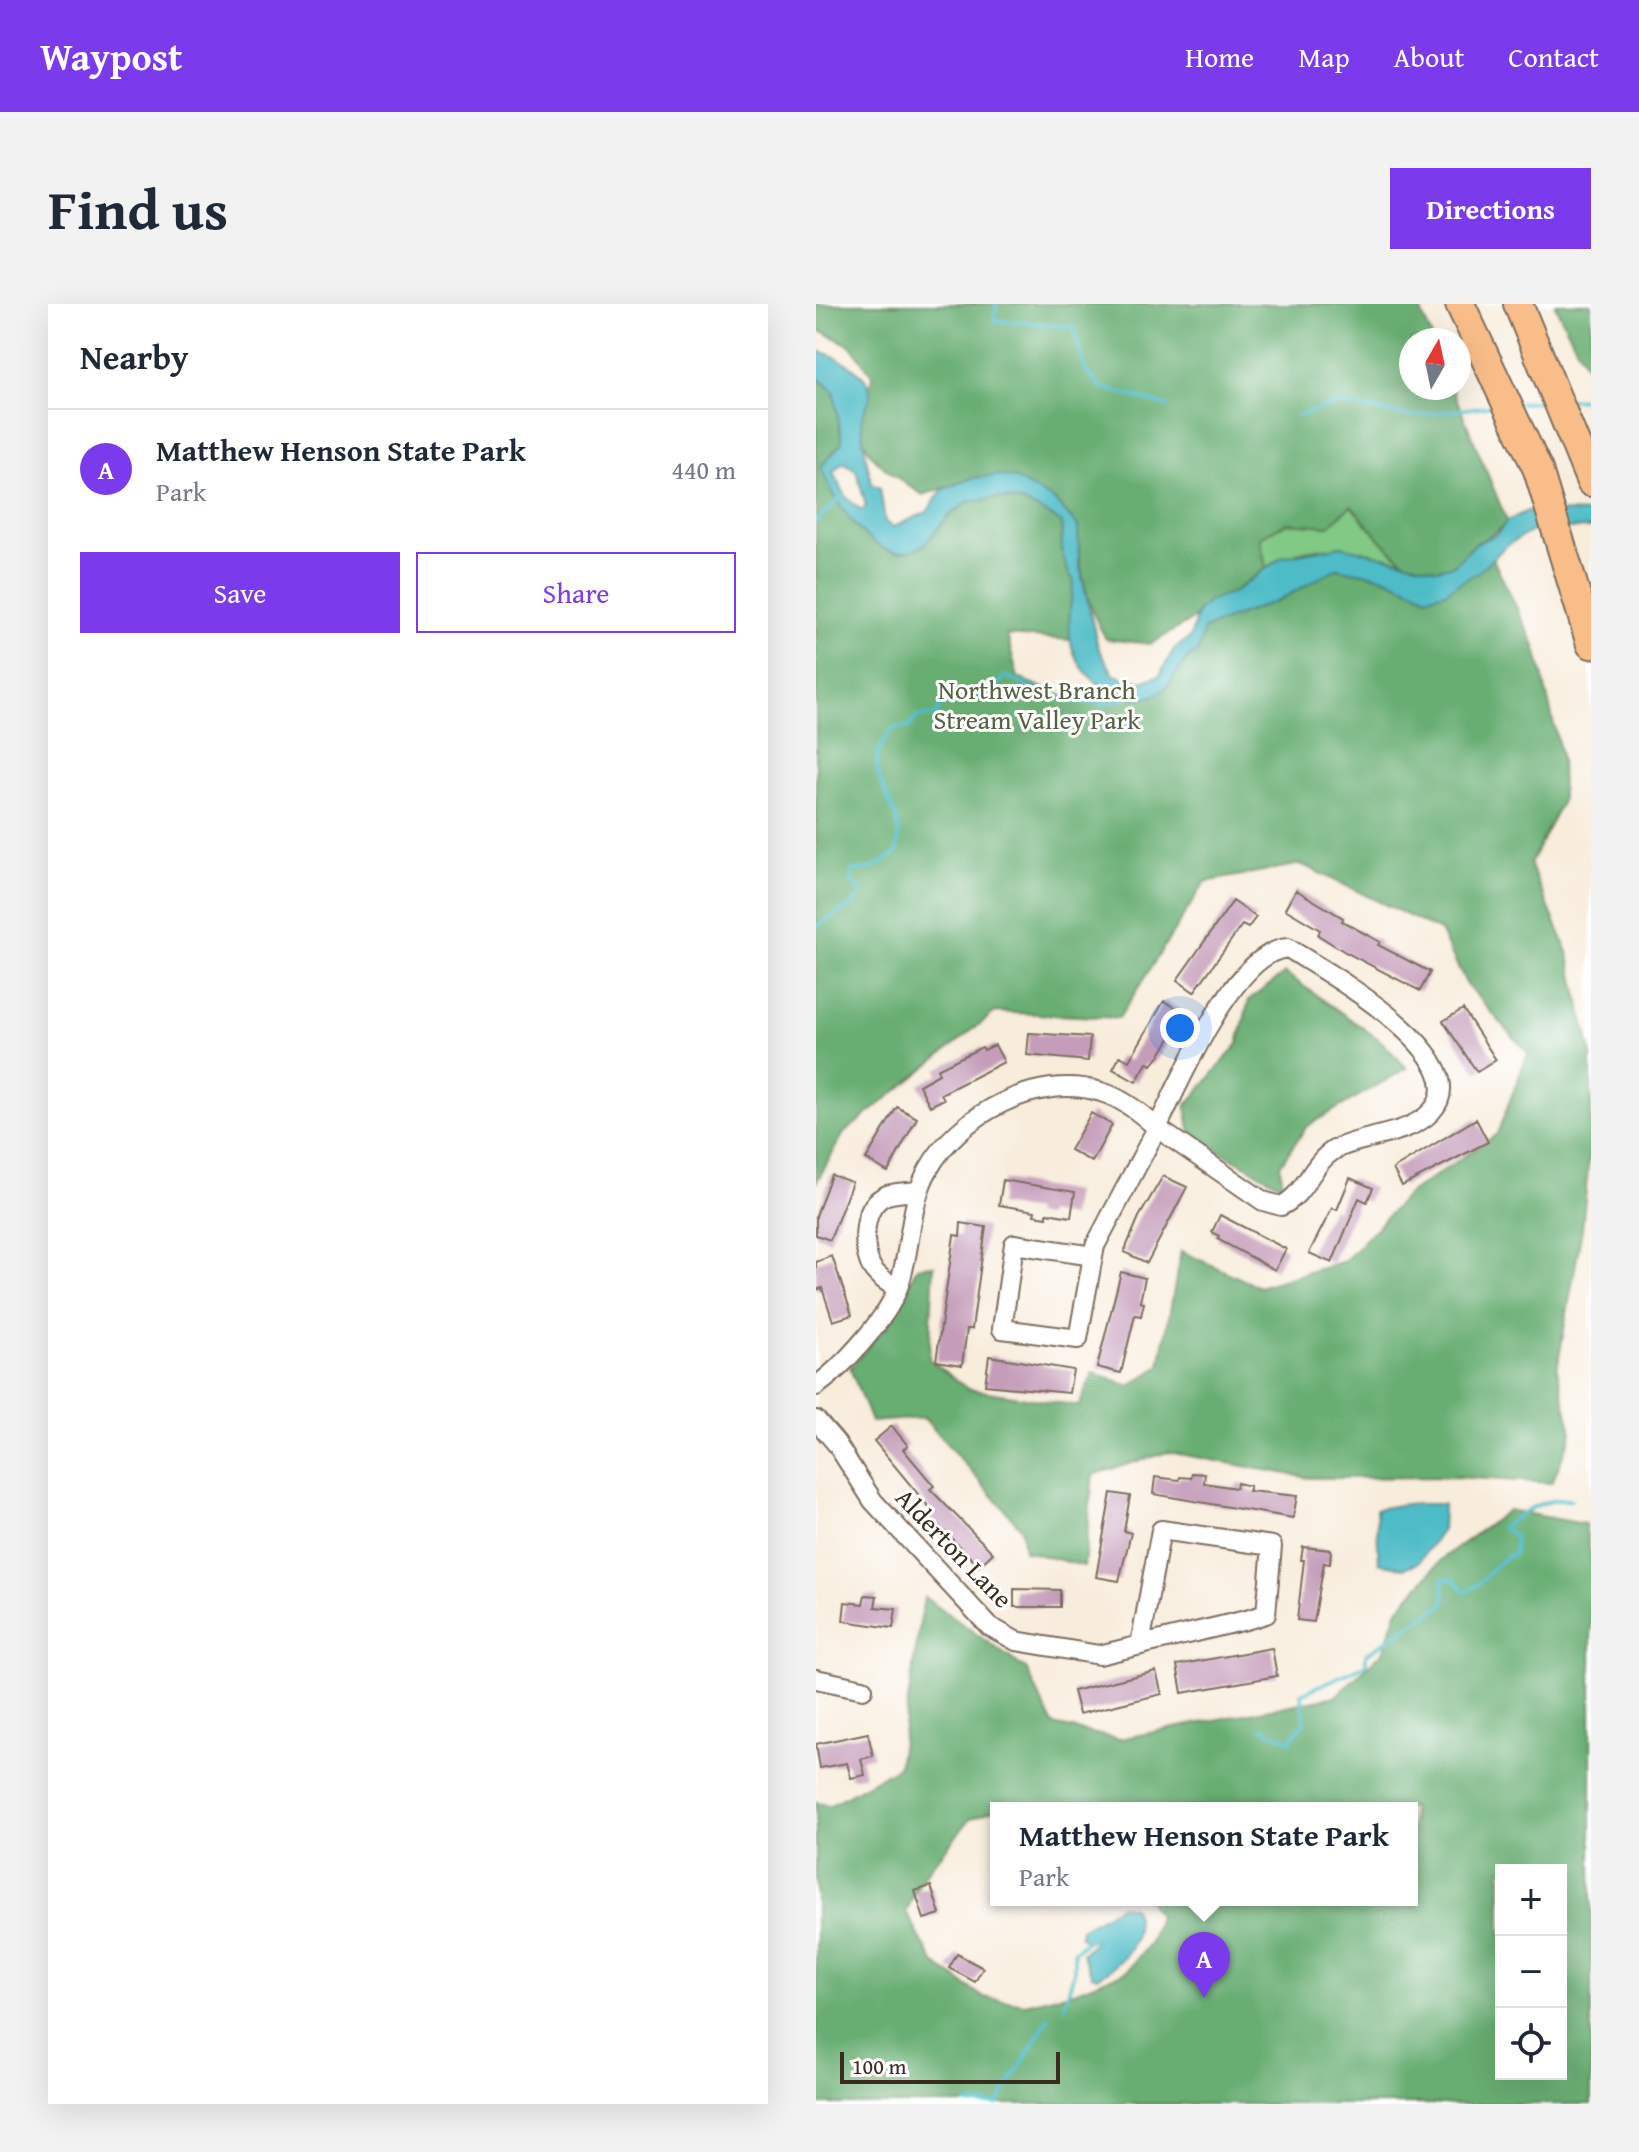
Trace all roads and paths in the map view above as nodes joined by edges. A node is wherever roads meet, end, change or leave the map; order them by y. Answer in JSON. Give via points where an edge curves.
{"nodes":[{"id":1,"x":1460,"y":304,"type":"edge"},
{"id":2,"x":1518,"y":304,"type":"edge"},
{"id":3,"x":1591,"y":482,"type":"edge"},
{"id":4,"x":1590,"y":642,"type":"edge"},
{"id":5,"x":1157,"y":1128,"type":"junction"},
{"id":6,"x":919,"y":1191,"type":"junction"},
{"id":7,"x":1093,"y":1256,"type":"junction"},
{"id":8,"x":898,"y":1288,"type":"junction"},
{"id":9,"x":816,"y":1386,"type":"edge"},
{"id":10,"x":816,"y":1420,"type":"edge"},
{"id":11,"x":1140,"y":1645,"type":"junction"},
{"id":12,"x":816,"y":1679,"type":"edge"},
{"id":13,"x":863,"y":1689,"type":"dead end"}],
"edges":[{"from":1,"to":4,"type":"highway","via":[[1538,470]]},
{"from":2,"to":3,"type":"highway"},
{"from":5,"to":5,"type":"street","via":[[1208,1026],[1245,975],[1276,949],[1288,948],[1418,1040],[1434,1065],[1440,1091],[1429,1114],[1322,1157],[1294,1200],[1281,1206],[1263,1201]]},
{"from":5,"to":6,"type":"street","via":[[1101,1092],[1034,1090],[953,1137]]},
{"from":5,"to":7,"type":"street","via":[[1121,1191]]},
{"from":6,"to":8,"type":"street"},
{"from":6,"to":8,"type":"street","via":[[886,1196],[873,1207],[865,1228],[870,1266]]},
{"from":7,"to":7,"type":"street","via":[[1078,1339],[1002,1329],[1014,1244]]},
{"from":8,"to":9,"type":"street","via":[[877,1324]]},
{"from":10,"to":11,"type":"street","name":"Alderton Lane","via":[[873,1501],[989,1626],[1016,1641],[1099,1655]]},
{"from":11,"to":11,"type":"street","name":"Alderton Lane","via":[[1266,1614],[1272,1546],[1161,1530]]},
{"from":12,"to":13,"type":"street"}]}
